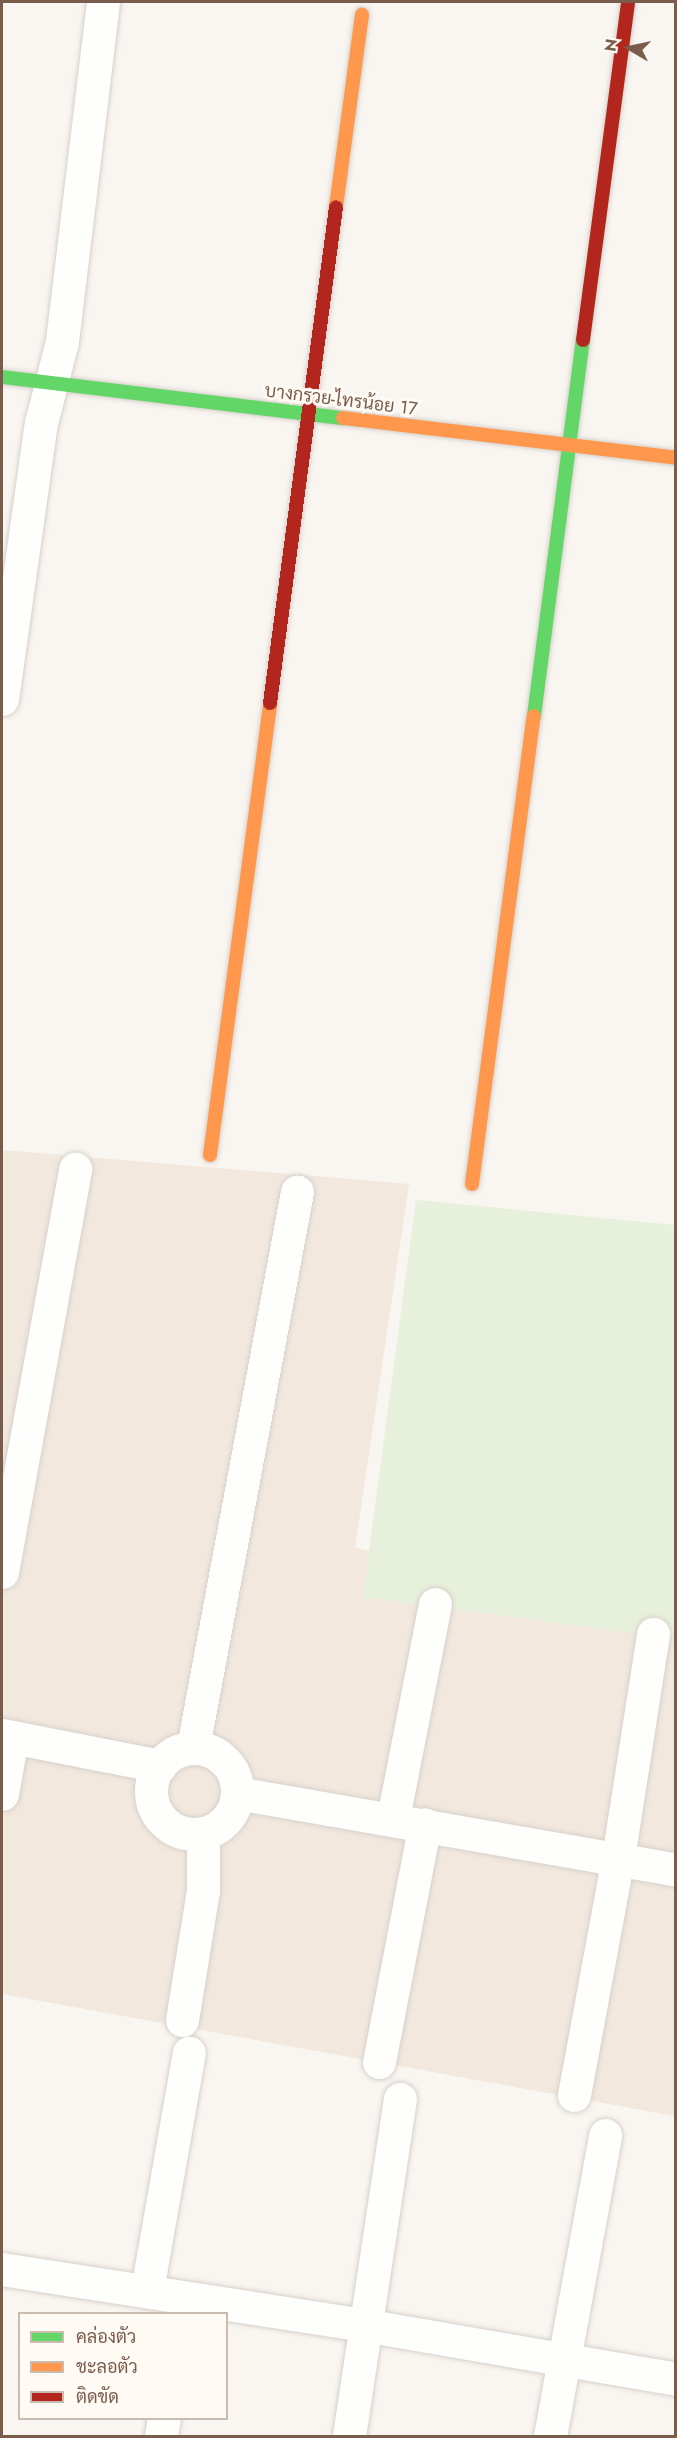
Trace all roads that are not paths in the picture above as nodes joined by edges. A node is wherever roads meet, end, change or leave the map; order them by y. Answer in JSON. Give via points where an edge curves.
{"nodes":[{"id":1,"x":103,"y":2,"type":"edge"},
{"id":2,"x":628,"y":2,"type":"edge"},
{"id":3,"x":362,"y":15,"type":"dead end"},
{"id":4,"x":2,"y":377,"type":"edge"},
{"id":5,"x":51,"y":383,"type":"junction"},
{"id":6,"x":307,"y":414,"type":"junction"},
{"id":7,"x":573,"y":446,"type":"junction"},
{"id":8,"x":675,"y":458,"type":"edge"},
{"id":9,"x":2,"y":699,"type":"edge"},
{"id":10,"x":210,"y":1155,"type":"dead end"},
{"id":11,"x":75,"y":1169,"type":"dead end"},
{"id":12,"x":472,"y":1184,"type":"dead end"},
{"id":13,"x":297,"y":1192,"type":"dead end"},
{"id":14,"x":2,"y":1572,"type":"edge"},
{"id":15,"x":435,"y":1604,"type":"dead end"},
{"id":16,"x":653,"y":1634,"type":"dead end"},
{"id":17,"x":7,"y":1736,"type":"edge"},
{"id":18,"x":193,"y":1747,"type":"junction"},
{"id":19,"x":160,"y":1766,"type":"junction"},
{"id":20,"x":237,"y":1793,"type":"junction"},
{"id":21,"x":2,"y":1794,"type":"edge"},
{"id":22,"x":393,"y":1818,"type":"junction"},
{"id":23,"x":425,"y":1824,"type":"junction"},
{"id":24,"x":203,"y":1833,"type":"junction"},
{"id":25,"x":618,"y":1858,"type":"junction"},
{"id":26,"x":675,"y":1870,"type":"edge"},
{"id":27,"x":182,"y":2020,"type":"dead end"},
{"id":28,"x":189,"y":2053,"type":"dead end"},
{"id":29,"x":379,"y":2062,"type":"dead end"},
{"id":30,"x":574,"y":2095,"type":"dead end"},
{"id":31,"x":400,"y":2099,"type":"dead end"},
{"id":32,"x":605,"y":2136,"type":"dead end"},
{"id":33,"x":2,"y":2270,"type":"edge"},
{"id":34,"x":147,"y":2290,"type":"junction"},
{"id":35,"x":184,"y":2305,"type":"edge"},
{"id":36,"x":364,"y":2325,"type":"junction"},
{"id":37,"x":563,"y":2359,"type":"junction"},
{"id":38,"x":675,"y":2379,"type":"edge"},
{"id":39,"x":164,"y":2420,"type":"edge"},
{"id":40,"x":161,"y":2436,"type":"edge"},
{"id":41,"x":350,"y":2436,"type":"edge"},
{"id":42,"x":550,"y":2436,"type":"edge"}],
"edges":[{"from":1,"to":5,"type":"street","via":[[62,341]]},
{"from":2,"to":7,"type":"street"},
{"from":3,"to":6,"type":"street"},
{"from":4,"to":5,"type":"street","name":"บางกรวย-ไทรน้อย 17"},
{"from":5,"to":6,"type":"street","name":"บางกรวย-ไทรน้อย 17"},
{"from":5,"to":9,"type":"street","via":[[41,423]]},
{"from":6,"to":7,"type":"street","name":"บางกรวย-ไทรน้อย 17"},
{"from":6,"to":10,"type":"street"},
{"from":7,"to":8,"type":"street","name":"บางกรวย-ไทรน้อย 17"},
{"from":7,"to":12,"type":"street"},
{"from":11,"to":14,"type":"street"},
{"from":13,"to":18,"type":"street"},
{"from":15,"to":22,"type":"street"},
{"from":16,"to":25,"type":"street"},
{"from":17,"to":19,"type":"street"},
{"from":17,"to":21,"type":"street"},
{"from":18,"to":19,"type":"street","via":[[168,1756]]},
{"from":18,"to":20,"type":"street","via":[[213,1753],[230,1766]]},
{"from":19,"to":24,"type":"street","via":[[152,1794],[163,1820],[175,1829]]},
{"from":20,"to":22,"type":"street"},
{"from":20,"to":24,"type":"street","via":[[230,1814]]},
{"from":22,"to":23,"type":"street"},
{"from":23,"to":25,"type":"street"},
{"from":23,"to":29,"type":"street"},
{"from":24,"to":27,"type":"street","via":[[203,1891]]},
{"from":25,"to":26,"type":"street"},
{"from":25,"to":30,"type":"street"},
{"from":28,"to":34,"type":"street"},
{"from":31,"to":36,"type":"street"},
{"from":32,"to":37,"type":"street"},
{"from":33,"to":34,"type":"street"},
{"from":34,"to":35,"type":"street"},
{"from":35,"to":36,"type":"street"},
{"from":36,"to":37,"type":"street"},
{"from":36,"to":41,"type":"street"},
{"from":37,"to":38,"type":"street"},
{"from":37,"to":42,"type":"street"},
{"from":39,"to":40,"type":"street"}]}
